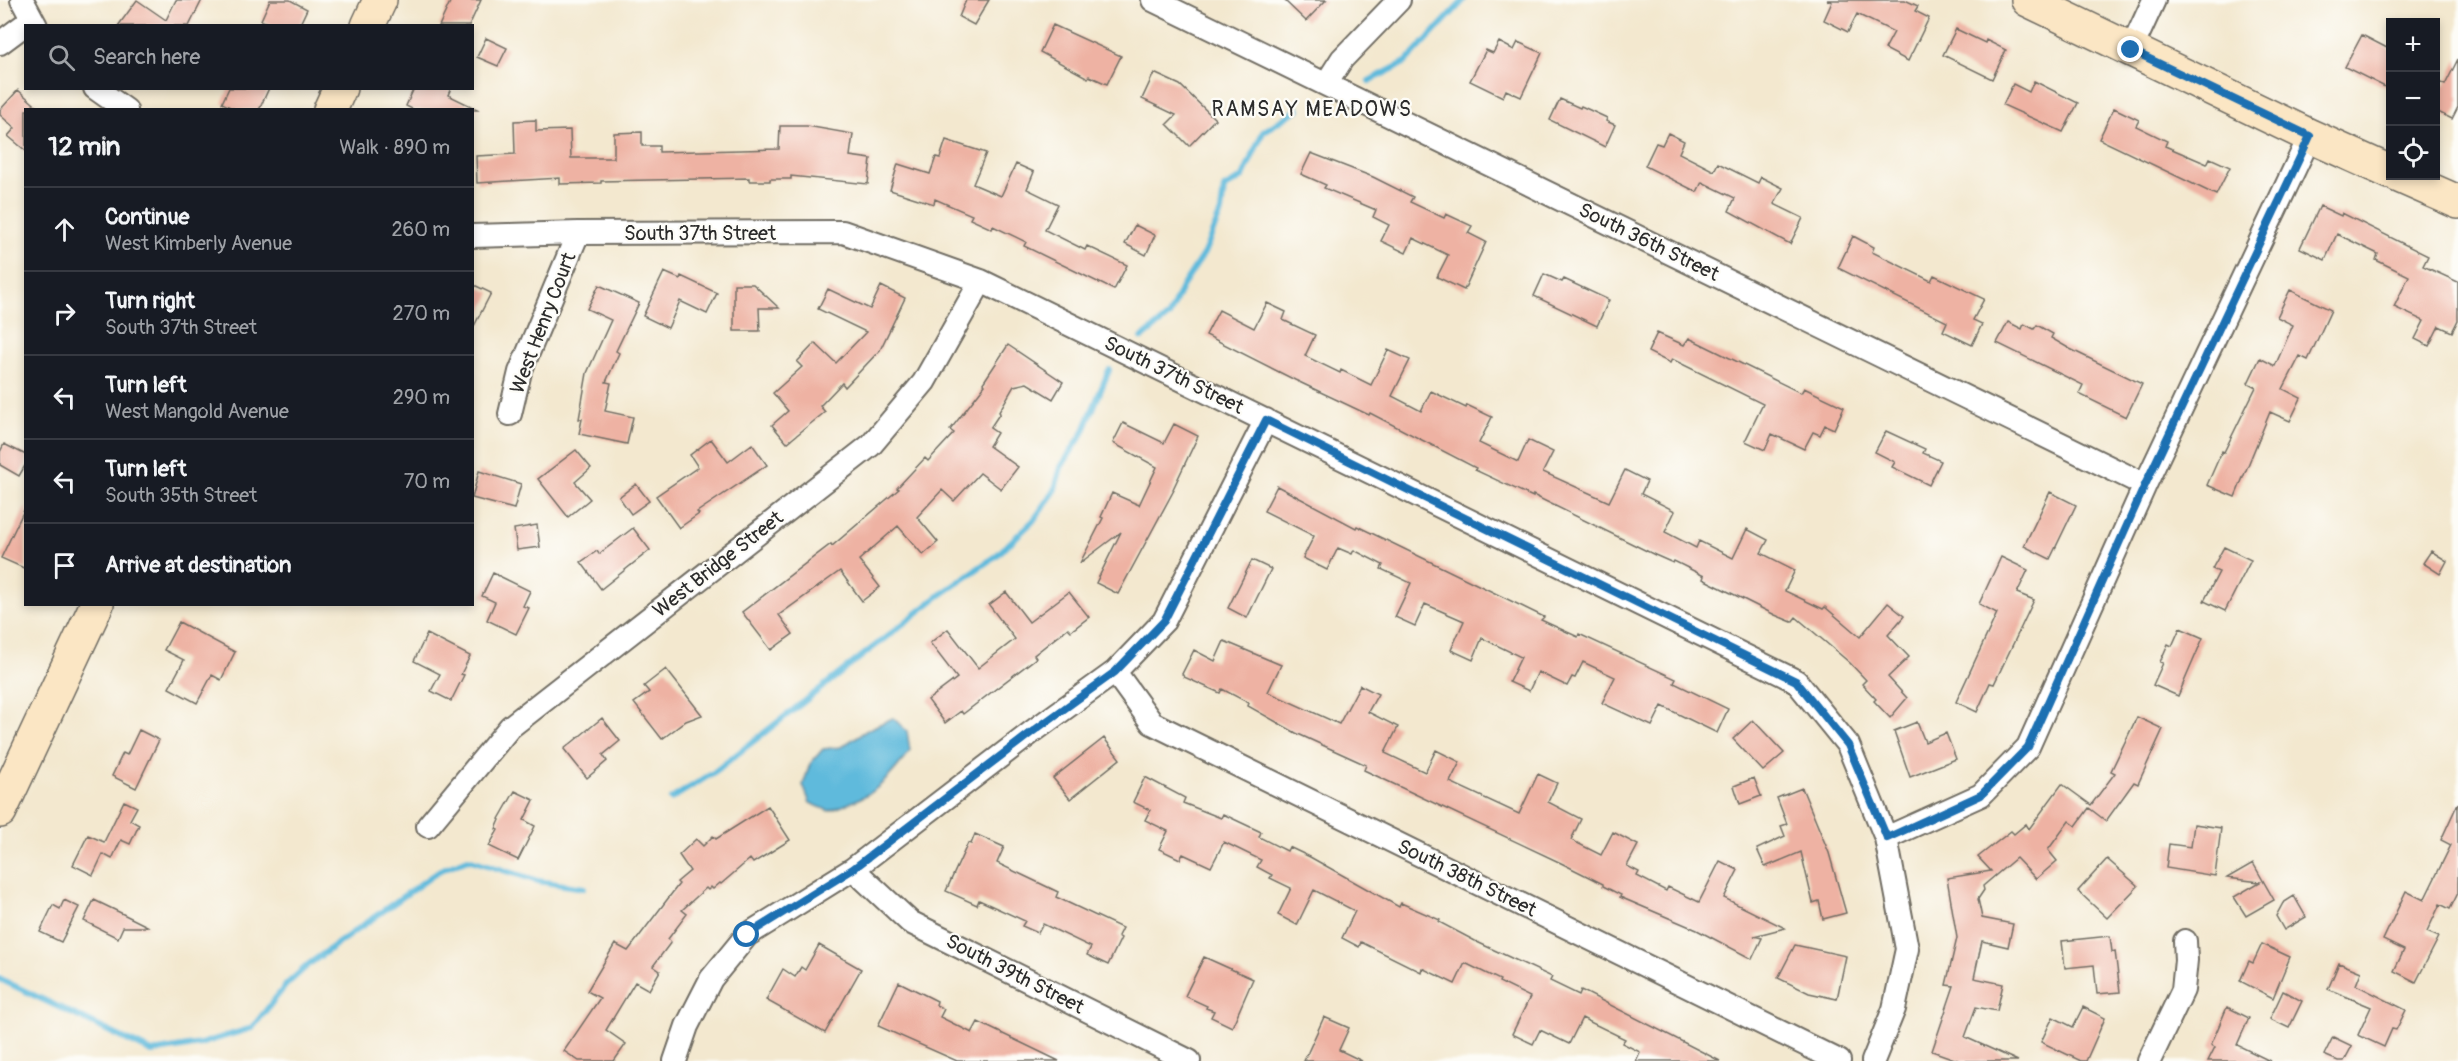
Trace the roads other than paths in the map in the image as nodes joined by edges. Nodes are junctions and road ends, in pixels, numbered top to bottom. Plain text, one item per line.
1 (380, 0) edge
2 (1153, 0) edge
3 (1399, 0) edge
4 (2028, 0) edge
5 (2154, 0) edge
6 (30, 15) edge
7 (369, 24) edge
8 (0, 43) edge
9 (2131, 50) junction
10 (1326, 84) junction
11 (98, 90) edge
12 (339, 90) edge
13 (123, 108) edge
14 (331, 108) edge
15 (2310, 136) junction
16 (2386, 170) edge
17 (2407, 180) edge
18 (2458, 202) edge
19 (578, 233) junction
20 (474, 236) edge
21 (981, 281) junction
22 (510, 414) dead end
23 (1266, 420) junction
24 (2145, 485) junction
25 (97, 606) edge
26 (1115, 672) junction
27 (0, 811) edge
28 (428, 826) dead end
29 (1887, 838) junction
30 (853, 869) junction
31 (2185, 941) dead end
32 (675, 1061) edge
33 (1189, 1061) edge
34 (1839, 1061) edge
35 (1874, 1061) edge
36 (2149, 1061) edge

1 - 7 street
2 - 10 street, South 36th Street
3 - 10 street
4 - 9 street
5 - 9 street
6 - 8 street
9 - 15 street
10 - 24 street, South 36th Street
11 - 13 street
12 - 14 street
15 - 16 street
15 - 24 street
17 - 18 street
19 - 20 street, South 37th Street
19 - 21 street, South 37th Street
19 - 22 street, West Henry Court
21 - 23 street, South 37th Street
21 - 28 street, West Bridge Street
23 - 26 street
23 - 29 street, South 37th Street
24 - 29 street
25 - 27 street
26 - 30 street
26 - 34 street, South 38th Street
29 - 35 street, South 37th Street
30 - 32 street
30 - 33 street, South 39th Street
31 - 36 street

